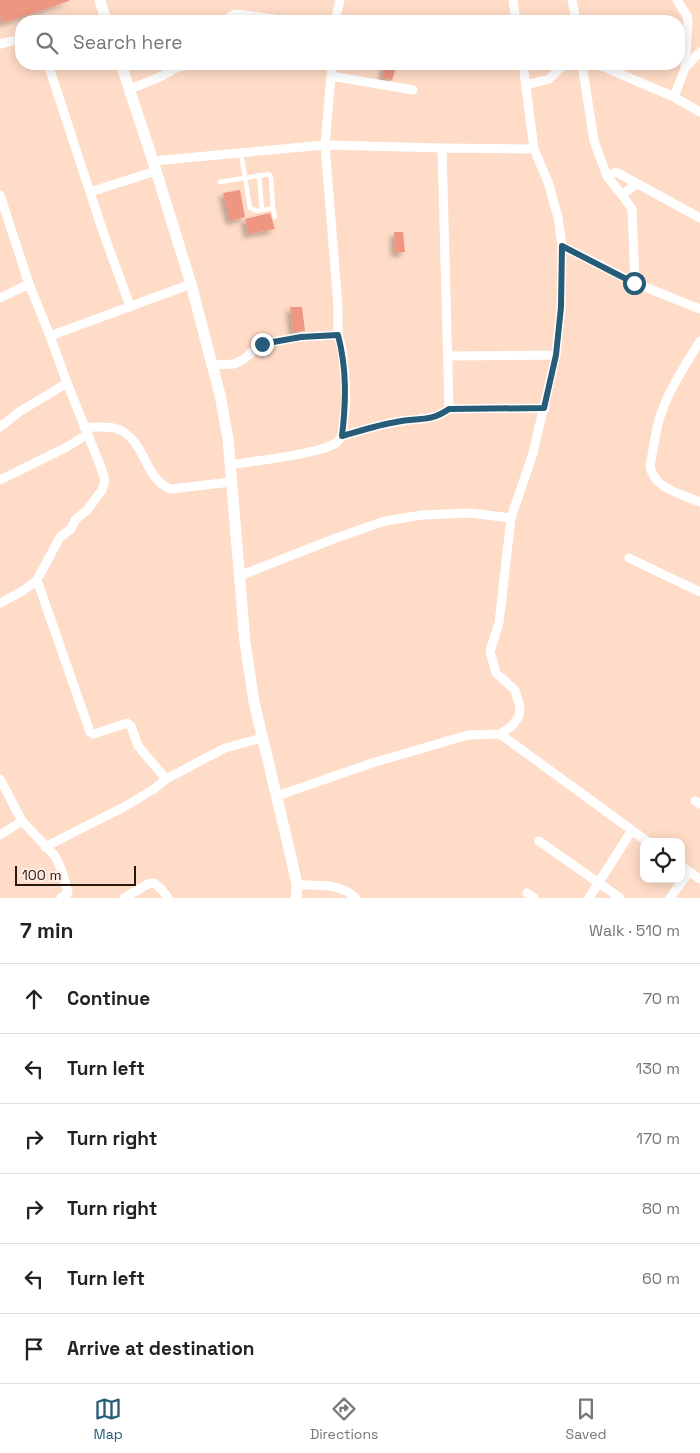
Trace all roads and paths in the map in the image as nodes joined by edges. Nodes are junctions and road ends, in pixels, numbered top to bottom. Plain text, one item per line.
1 (100, 0) edge
2 (340, 0) edge
3 (513, 0) edge
4 (572, 0) edge
5 (677, 0) edge
6 (102, 15) edge
7 (336, 15) edge
8 (515, 15) edge
9 (575, 15) edge
10 (15, 40) edge
11 (0, 44) edge
12 (700, 52) edge
13 (685, 68) joint
14 (50, 70) edge
15 (123, 70) edge
16 (173, 70) edge
17 (332, 70) edge
18 (524, 70) edge
19 (559, 70) edge
20 (583, 70) edge
21 (611, 70) edge
22 (684, 70) edge
23 (331, 76) junction
24 (526, 86) junction
25 (130, 89) junction
26 (413, 90) dead end
27 (674, 96) junction
28 (700, 112) edge
29 (325, 145) junction
30 (442, 148) junction
31 (534, 149) junction
32 (241, 153) junction
33 (155, 166) junction
34 (258, 175) junction
35 (607, 176) junction
36 (245, 177) junction
37 (220, 182) dead end
38 (636, 184) junction
39 (90, 192) junction
40 (622, 195) junction
41 (1, 202) edge
42 (273, 208) junction
43 (262, 210) junction
44 (275, 217) dead end
45 (700, 218) edge
46 (562, 246) junction
47 (634, 283) junction
48 (29, 284) junction
49 (191, 284) junction
50 (0, 298) edge
51 (130, 306) junction
52 (700, 309) edge
53 (338, 335) junction
54 (50, 336) junction
55 (700, 341) edge
56 (556, 355) junction
57 (448, 356) junction
58 (212, 365) junction
59 (67, 383) junction
60 (544, 408) junction
61 (449, 409) junction
62 (0, 427) edge
63 (86, 431) junction
64 (342, 436) junction
65 (230, 465) junction
66 (0, 480) edge
67 (230, 482) junction
68 (700, 502) edge
69 (511, 518) junction
70 (629, 558) dead end
71 (239, 576) junction
72 (37, 580) junction
73 (700, 592) edge
74 (0, 603) edge
75 (500, 734) junction
76 (262, 738) junction
77 (0, 779) edge
78 (166, 779) junction
79 (277, 796) junction
80 (22, 821) junction
81 (632, 830) junction
82 (3, 831) edge
83 (643, 838) edge
84 (539, 841) dead end
85 (45, 847) junction
86 (685, 869) edge
87 (689, 872) junction
88 (700, 879) edge
89 (599, 883) junction
90 (296, 885) junction
91 (67, 896) edge
92 (124, 898) edge
93 (168, 898) edge
94 (296, 898) edge
95 (356, 898) edge
96 (589, 898) edge
97 (620, 898) edge
98 (670, 898) edge

1 - 6 street
2 - 7 street
3 - 8 street
4 - 9 street
5 - 13 street
10 - 11 street
12 - 13 street
14 - 39 street
15 - 25 street
16 - 25 street
17 - 23 street
18 - 24 street
19 - 24 street
20 - 35 street
21 - 27 street
22 - 27 street
23 - 26 street
23 - 29 street
24 - 31 street
25 - 33 street
27 - 28 street
29 - 30 street
29 - 32 street
29 - 53 street
30 - 31 street
30 - 57 street
31 - 46 street
32 - 33 street
32 - 36 lane
33 - 39 street
33 - 49 street
34 - 36 lane
34 - 42 lane
34 - 43 lane
35 - 38 street
35 - 40 street
36 - 37 lane
36 - 43 lane
38 - 40 street
38 - 45 street
39 - 51 street
40 - 47 street
41 - 48 street
42 - 43 lane
42 - 44 lane
46 - 47 street
46 - 56 street
47 - 52 street
48 - 50 street
48 - 54 street
49 - 51 street
49 - 58 street
51 - 54 street
53 - 58 street
53 - 64 street
54 - 59 street
55 - 68 street
56 - 57 street
56 - 60 street
57 - 61 street
58 - 65 street
59 - 62 street
59 - 63 street
60 - 61 street
60 - 69 street
61 - 64 street
63 - 66 street
63 - 67 street
63 - 72 street
64 - 65 street
65 - 67 street
67 - 71 street
69 - 71 street
69 - 75 street
70 - 73 street
71 - 76 street
72 - 74 street
72 - 78 street
75 - 79 street
75 - 81 street
76 - 78 street
76 - 79 street
77 - 80 street
78 - 85 street
79 - 90 street
80 - 82 street
80 - 85 street
81 - 83 street
81 - 89 street
84 - 89 street
85 - 91 street
86 - 87 street
87 - 88 street
87 - 98 street
89 - 96 street
89 - 97 street
90 - 94 street
90 - 95 street
92 - 93 street

